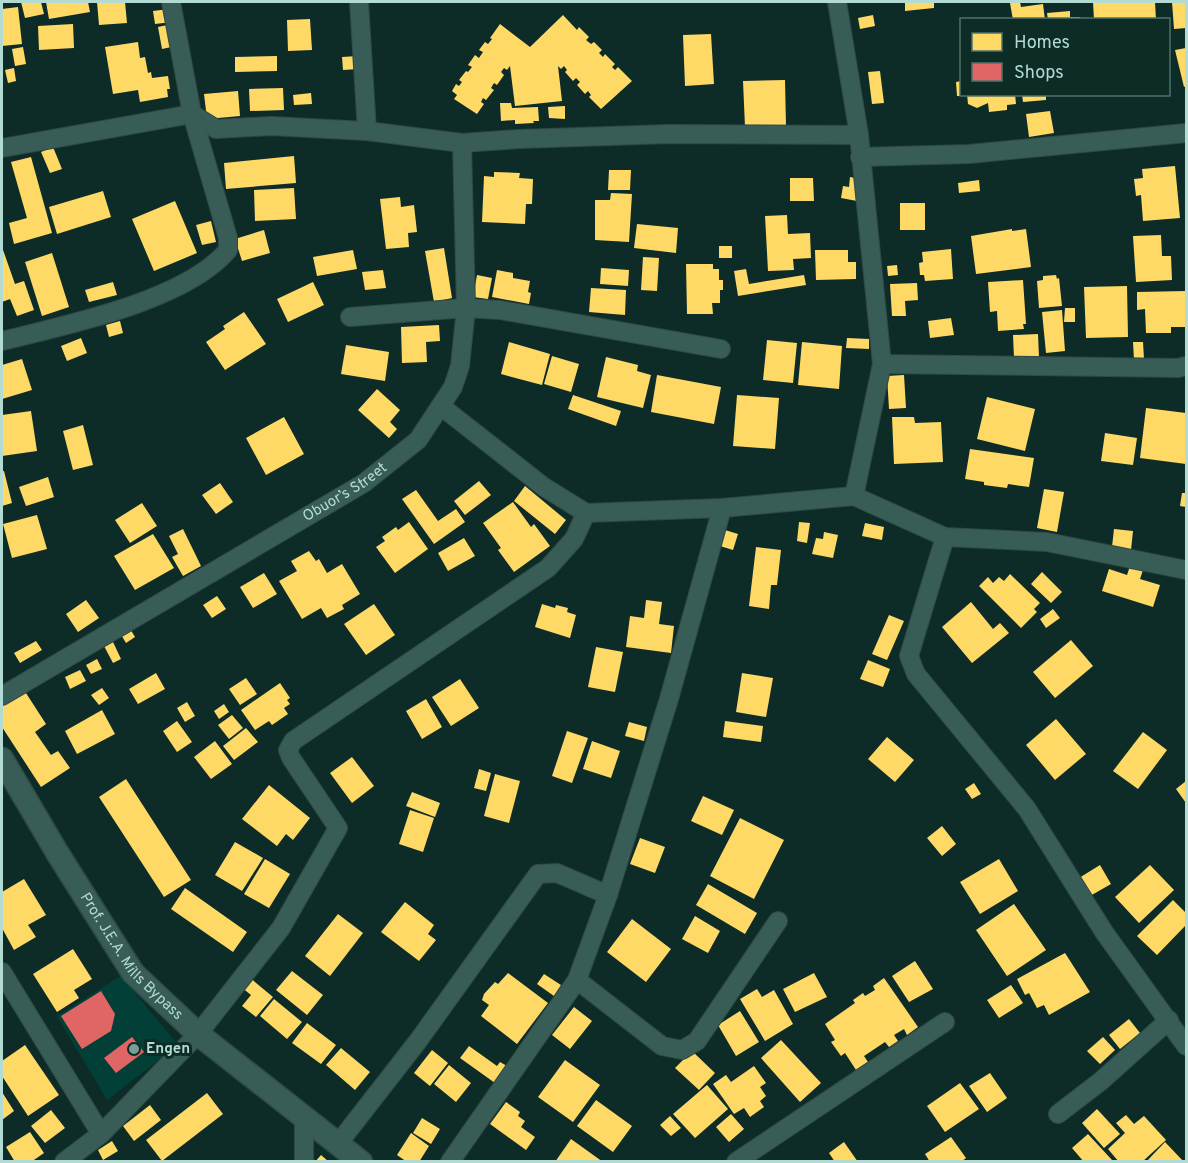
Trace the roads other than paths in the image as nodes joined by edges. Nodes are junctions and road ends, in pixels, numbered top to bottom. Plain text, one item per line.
1 (171, 2) edge
2 (359, 2) edge
3 (837, 2) edge
4 (192, 114) junction
5 (367, 130) junction
6 (1186, 133) edge
7 (858, 135) junction
8 (462, 143) junction
9 (2, 148) edge
10 (861, 157) junction
11 (466, 308) junction
12 (350, 317) dead end
13 (2, 341) edge
14 (721, 349) dead end
15 (882, 364) junction
16 (1186, 366) edge
17 (442, 407) junction
18 (854, 496) junction
19 (722, 508) junction
20 (586, 513) junction
21 (945, 537) junction
22 (1186, 570) edge
23 (2, 696) edge
24 (2, 759) edge
25 (608, 895) junction
26 (778, 921) dead end
27 (2, 972) edge
28 (577, 980) junction
29 (1169, 1020) junction
30 (945, 1022) dead end
31 (198, 1034) junction
32 (1186, 1046) edge
33 (1058, 1114) dead end
34 (304, 1116) junction
35 (101, 1134) junction
36 (338, 1145) junction
37 (64, 1161) edge
38 (304, 1161) edge
39 (361, 1161) edge
40 (450, 1161) edge
41 (736, 1161) edge

1 - 4 street
2 - 5 street
3 - 7 street
4 - 5 street
4 - 9 street
4 - 13 street
5 - 8 street
6 - 10 street
7 - 8 street
7 - 10 street
8 - 11 street, Obuor’s Street
10 - 15 street
11 - 12 street
11 - 14 street
11 - 17 street, Obuor’s Street
15 - 16 street
15 - 18 street
17 - 20 street
17 - 23 street, Obuor’s Street
18 - 19 street
18 - 21 street
19 - 20 street
19 - 25 street
20 - 31 street
21 - 22 street
21 - 29 street
24 - 31 street, Prof. J.E.A. Mills Bypass
25 - 28 street
25 - 36 street
26 - 28 street
27 - 35 street
28 - 40 street
29 - 32 street
29 - 33 street
30 - 41 street
31 - 34 street, Prof. J.E.A. Mills Bypass
31 - 35 street
34 - 36 street, Prof. J.E.A. Mills Bypass
34 - 38 street
35 - 37 street
36 - 39 street, Prof. J.E.A. Mills Bypass

